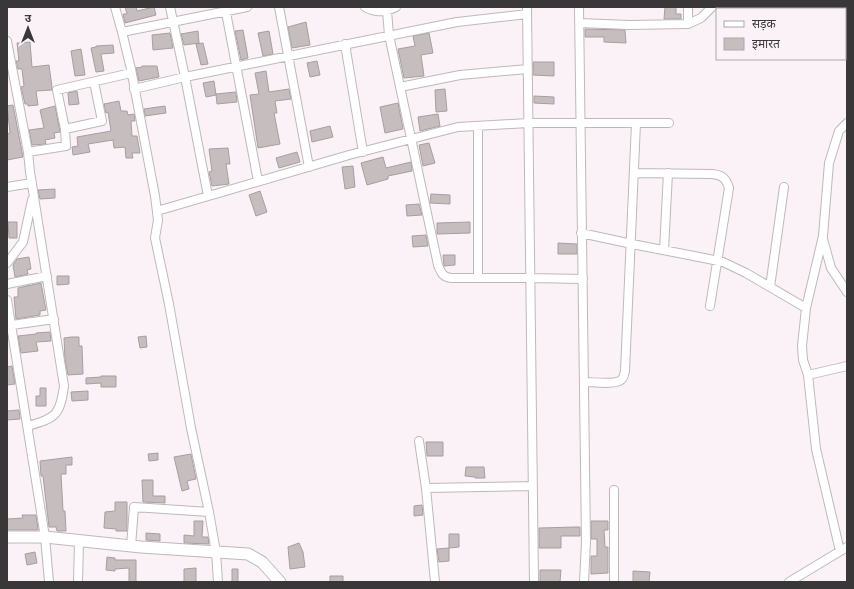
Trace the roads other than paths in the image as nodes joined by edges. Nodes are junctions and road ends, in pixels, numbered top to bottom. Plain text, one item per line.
1 (114, 7) edge
2 (170, 7) edge
3 (247, 7) edge
4 (279, 7) edge
5 (366, 7) edge
6 (396, 7) edge
7 (579, 7) edge
8 (688, 7) edge
9 (712, 7) edge
10 (226, 9) edge
11 (527, 10) edge
12 (387, 11) junction
13 (173, 22) junction
14 (579, 23) junction
15 (688, 24) junction
16 (122, 32) junction
17 (389, 35) junction
18 (7, 41) edge
19 (345, 44) junction
20 (288, 56) junction
21 (8, 60) edge
22 (237, 66) junction
23 (528, 69) junction
24 (131, 73) junction
25 (185, 77) junction
26 (94, 82) junction
27 (400, 87) junction
28 (134, 89) junction
29 (669, 122) dead end
30 (528, 123) junction
31 (581, 123) junction
32 (636, 123) junction
33 (847, 123) edge
34 (478, 126) junction
35 (65, 129) junction
36 (412, 139) junction
37 (28, 152) junction
38 (363, 152) junction
39 (309, 167) junction
40 (634, 173) junction
41 (668, 173) junction
42 (258, 181) junction
43 (32, 183) junction
44 (7, 187) edge
45 (784, 187) dead end
46 (34, 194) junction
47 (208, 196) junction
48 (157, 211) junction
49 (581, 233) junction
50 (823, 236) junction
51 (632, 244) junction
52 (664, 250) junction
53 (718, 261) junction
54 (7, 263) edge
55 (831, 268) junction
56 (815, 269) junction
57 (47, 276) junction
58 (478, 278) junction
59 (530, 278) junction
60 (583, 280) junction
61 (7, 284) edge
62 (770, 287) junction
63 (847, 292) edge
64 (7, 300) edge
65 (710, 306) dead end
66 (806, 308) junction
67 (54, 319) junction
68 (10, 329) edge
69 (847, 366) edge
70 (808, 375) junction
71 (584, 382) junction
72 (28, 426) junction
73 (419, 441) dead end
74 (533, 486) junction
75 (426, 488) junction
76 (614, 490) dead end
77 (209, 512) junction
78 (7, 537) edge
79 (45, 537) junction
80 (79, 541) junction
81 (131, 546) junction
82 (844, 549) edge
83 (216, 552) junction
84 (49, 582) edge
85 (78, 582) edge
86 (218, 582) edge
87 (280, 582) edge
88 (435, 582) edge
89 (534, 582) edge
90 (584, 582) edge
91 (614, 582) edge
92 (789, 582) edge

1 - 16 street
2 - 13 street
3 - 10 street
4 - 20 street
5 - 12 street
6 - 12 street
7 - 14 street
8 - 15 street
9 - 15 street
10 - 13 street
10 - 22 street
11 - 17 street
11 - 23 street
12 - 17 street
13 - 16 street
13 - 25 street
14 - 15 street
14 - 31 street
16 - 24 street
17 - 19 street
17 - 27 street
18 - 21 street
19 - 20 street
19 - 38 street
20 - 22 street
20 - 39 street
21 - 37 street
22 - 25 street
22 - 42 street
23 - 27 street
23 - 30 street
24 - 26 street
24 - 28 street
25 - 28 street
25 - 47 street
26 - 35 street
26 - 35 street
27 - 36 street
28 - 48 street
29 - 32 street
30 - 31 street
30 - 34 street
30 - 59 street
31 - 32 street
31 - 49 street
32 - 40 street
33 - 50 street
34 - 36 street
34 - 58 street
35 - 37 street
36 - 38 street
36 - 58 street
37 - 43 street
38 - 39 street
39 - 42 street
40 - 41 street
40 - 51 street
41 - 52 street
41 - 53 street
42 - 47 street
43 - 44 street
43 - 46 street
45 - 62 street
46 - 54 street
46 - 57 street
47 - 48 street
48 - 77 street
49 - 51 street
49 - 60 street
50 - 55 street
50 - 56 street
51 - 52 street
51 - 71 street
52 - 53 street
53 - 62 street
53 - 65 street
55 - 56 street
55 - 63 street
56 - 66 street
57 - 61 street
57 - 67 street
58 - 59 street
59 - 60 street
59 - 74 street
60 - 71 street
62 - 66 street
64 - 68 street
66 - 70 street
67 - 68 street
67 - 72 street
68 - 72 street
69 - 70 street
70 - 82 street
71 - 90 street
72 - 79 street
73 - 75 street
74 - 75 street
74 - 89 street
75 - 88 street
76 - 91 street
77 - 81 street
77 - 83 street
78 - 79 street
79 - 80 street
79 - 84 street
80 - 81 street
80 - 85 street
81 - 83 street
82 - 92 street
83 - 86 street
83 - 87 street

